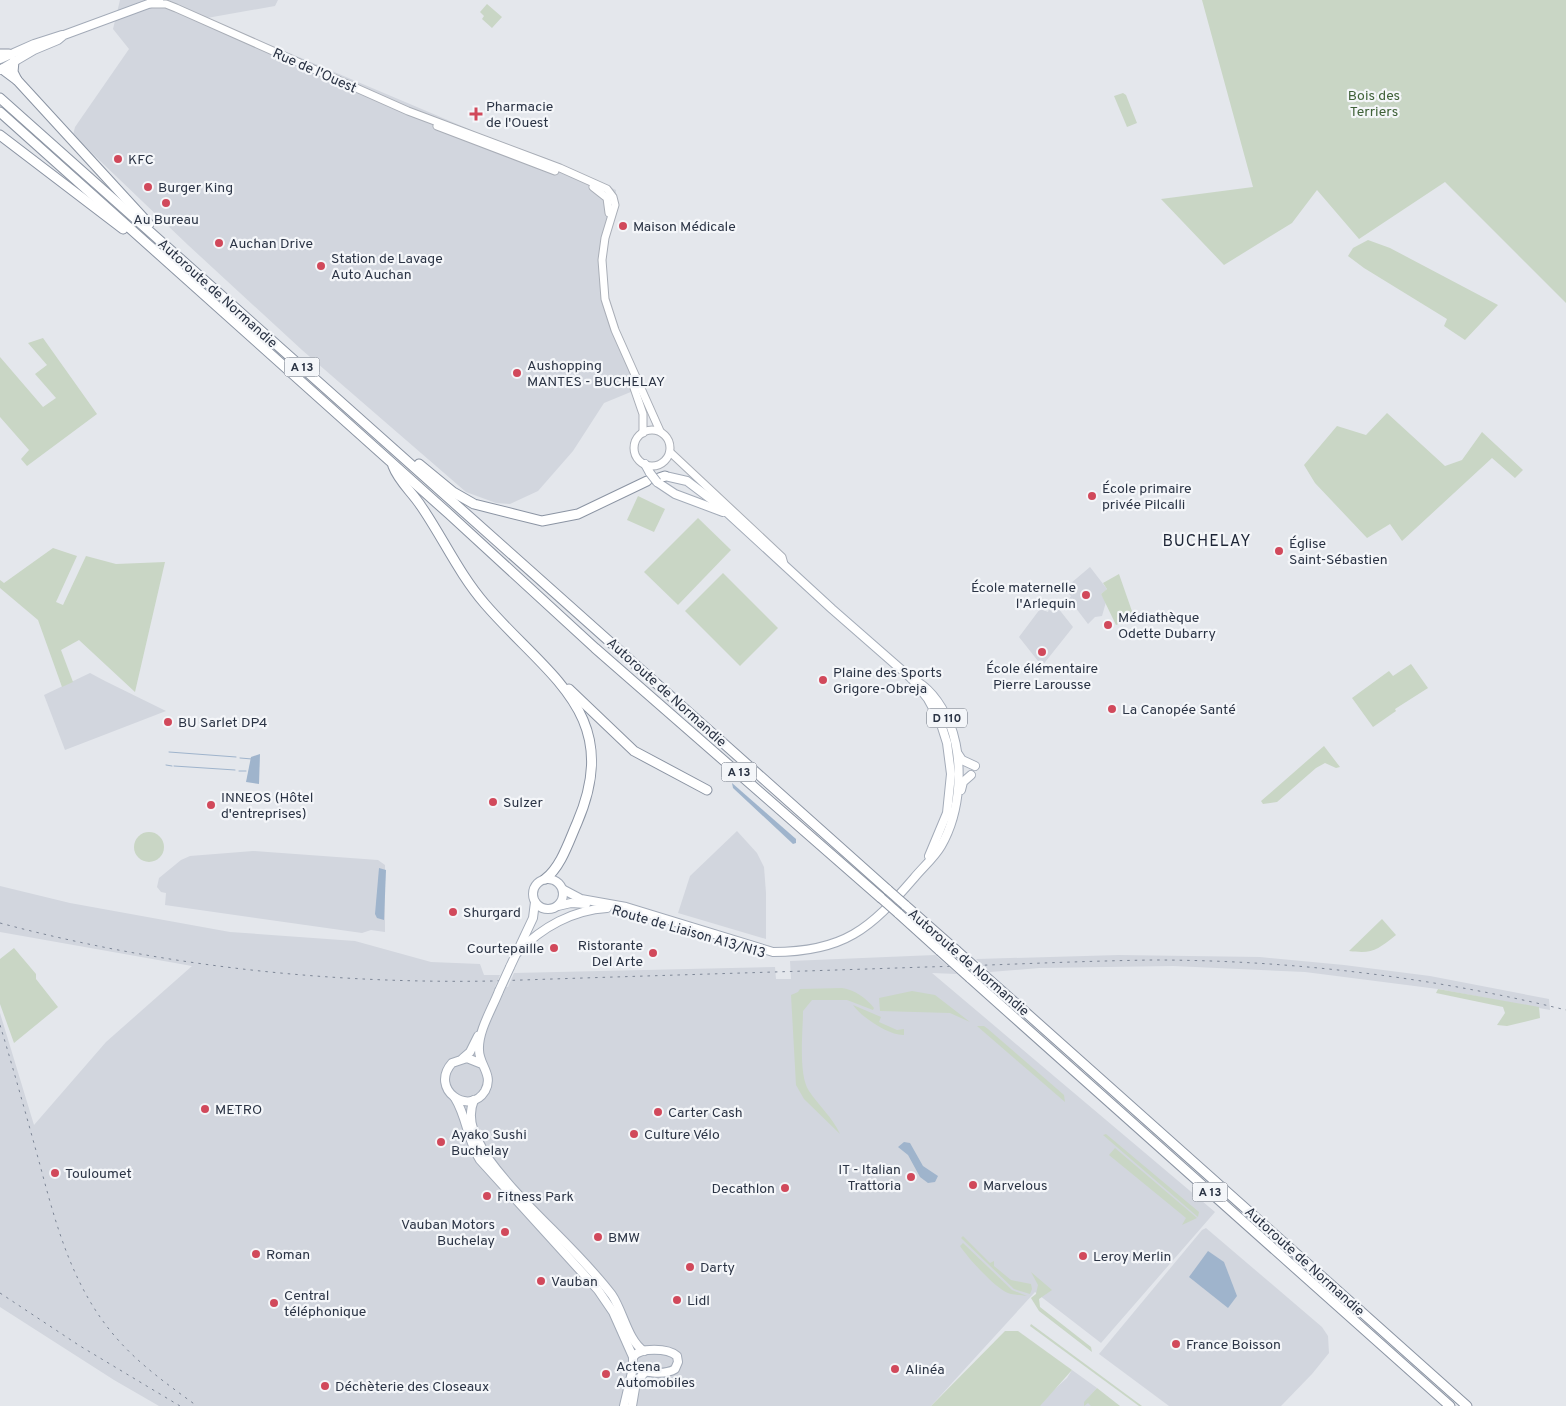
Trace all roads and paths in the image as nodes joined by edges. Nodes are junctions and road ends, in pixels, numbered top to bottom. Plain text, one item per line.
1 (163, 1) edge
2 (149, 2) edge
3 (175, 2) edge
4 (187, 12) junction
5 (8, 56) edge
6 (0, 59) edge
7 (1, 69) edge
8 (17, 80) junction
9 (0, 98) edge
10 (408, 111) junction
11 (0, 112) edge
12 (0, 135) edge
13 (158, 239) junction
14 (159, 255) junction
15 (660, 432) junction
16 (642, 433) junction
17 (670, 452) junction
18 (404, 458) junction
19 (392, 464) junction
20 (645, 464) junction
21 (649, 477) junction
22 (660, 479) junction
23 (586, 504) dead end
24 (525, 517) junction
25 (733, 519) junction
26 (784, 564) junction
27 (546, 666) junction
28 (912, 679) junction
29 (958, 754) junction
30 (975, 766) dead end
31 (971, 775) dead end
32 (707, 790) dead end
33 (958, 794) junction
34 (923, 867) junction
35 (545, 879) junction
36 (564, 890) junction
37 (535, 902) junction
38 (558, 906) junction
39 (607, 908) junction
40 (550, 909) junction
41 (526, 934) junction
42 (819, 948) junction
43 (518, 952) junction
44 (491, 1010) junction
45 (463, 1058) junction
46 (482, 1064) junction
47 (455, 1098) junction
48 (474, 1100) junction
49 (644, 1350) junction
50 (633, 1361) junction
51 (646, 1371) junction
52 (624, 1406) edge
53 (632, 1406) edge
54 (1450, 1406) edge
55 (1467, 1406) edge

1 - 2 main road
1 - 4 main road
2 - 5 main road
3 - 4 main road
4 - 10 main road, Rue de l'Ouest
5 - 6 main road
5 - 7 main road
5 - 8 highway
7 - 8 highway
8 - 13 highway
9 - 13 highway, Autoroute de Normandie / A 13
10 - 15 main road
10 - 16 main road
11 - 14 highway, Autoroute de Normandie / A 13
12 - 14 highway
13 - 18 highway, Autoroute de Normandie / A 13
14 - 19 highway, Autoroute de Normandie / A 13
15 - 16 main road
15 - 17 main road
16 - 20 main road
17 - 20 main road
17 - 26 main road, D 110
18 - 24 highway
18 - 55 highway, Autoroute de Normandie / A 13, bridge
19 - 27 highway
19 - 54 highway, Autoroute de Normandie / A 13, bridge
20 - 21 main road, D 110
21 - 22 main road, D 110, bridge
21 - 24 highway
22 - 25 main road, D 110
22 - 25 main road
23 - 24 highway
25 - 26 main road, D 110
26 - 28 main road, D 110
27 - 32 highway
27 - 35 highway
28 - 29 main road, D 110
28 - 34 main road, D 110
29 - 30 main road
29 - 33 main road, D 110
31 - 33 main road, D 110
33 - 34 main road, D 110
34 - 42 main road, Route de Liaison A13/N13
35 - 36 main road
35 - 37 main road
36 - 38 main road
36 - 42 main road, Route de Liaison A13/N13
37 - 40 main road
37 - 41 main road
38 - 39 main road, Route de Liaison A13/N13
38 - 40 main road
39 - 42 main road, Route de Liaison A13/N13
39 - 43 main road
40 - 41 main road
41 - 43 main road
43 - 44 main road, bridge
44 - 45 main road
44 - 46 main road
45 - 46 main road
45 - 47 main road
46 - 48 main road
47 - 48 main road
47 - 50 main road
48 - 49 main road
49 - 50 main road
49 - 51 main road
50 - 51 main road
50 - 52 main road
51 - 53 main road

